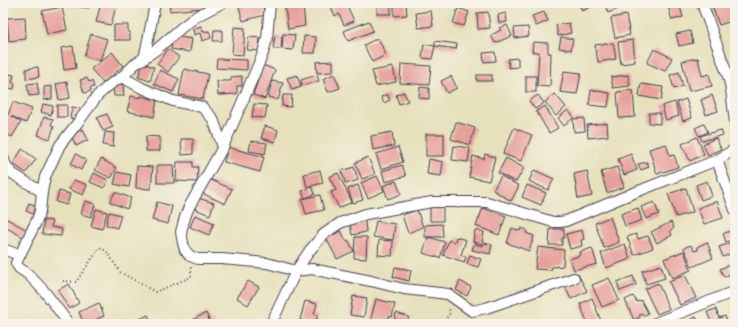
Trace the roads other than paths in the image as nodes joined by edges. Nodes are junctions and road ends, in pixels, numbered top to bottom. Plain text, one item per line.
1 (155, 3) edge
2 (222, 3) edge
3 (270, 3) edge
4 (702, 3) edge
5 (144, 59) junction
6 (122, 77) junction
7 (735, 123) edge
8 (223, 148) junction
9 (735, 149) edge
10 (3, 157) edge
11 (717, 160) junction
12 (42, 192) junction
13 (735, 210) edge
14 (3, 249) edge
15 (20, 255) junction
16 (296, 271) junction
17 (574, 278) dead end
18 (735, 291) edge
19 (69, 324) edge
20 (271, 324) edge
21 (653, 324) edge

1 - 5 street
2 - 5 street
3 - 8 street
4 - 7 street
5 - 6 street
6 - 8 street
6 - 12 street
8 - 16 street
9 - 11 street
10 - 12 street
11 - 13 street
11 - 16 street
12 - 15 street
14 - 15 street
15 - 19 street
16 - 17 street
16 - 20 street
18 - 21 street

